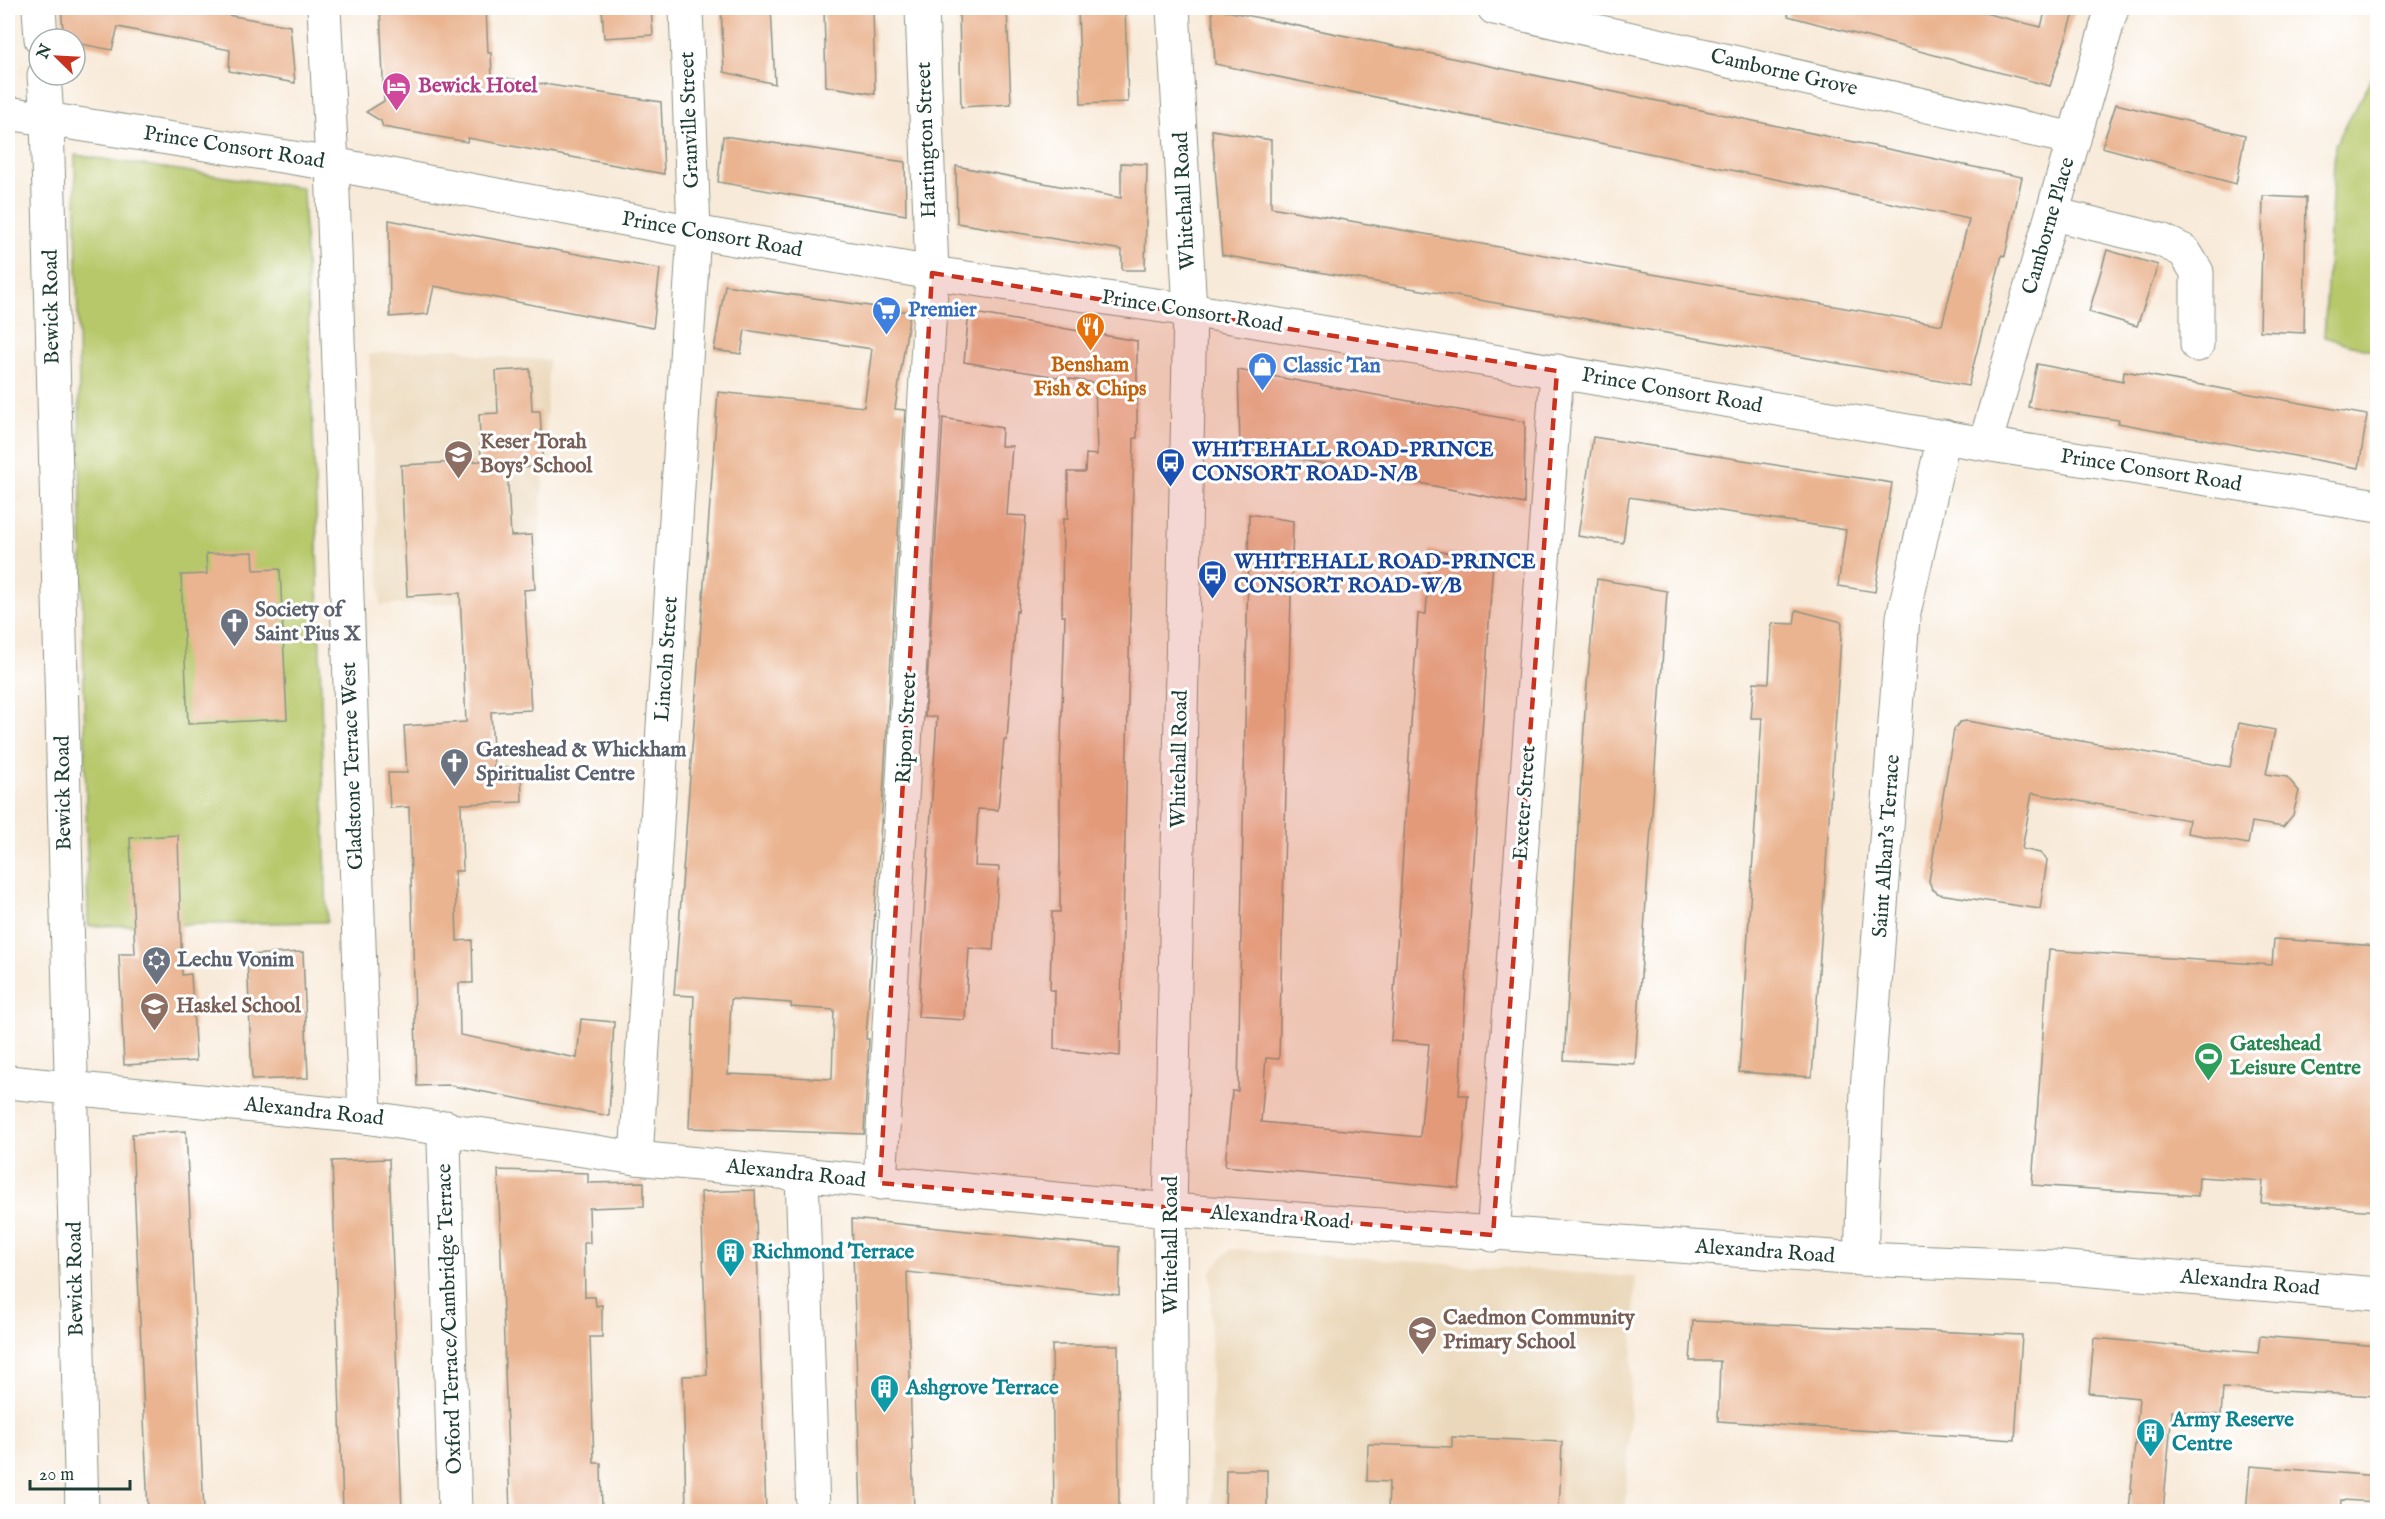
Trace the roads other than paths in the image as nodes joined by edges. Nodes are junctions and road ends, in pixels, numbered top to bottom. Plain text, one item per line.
1 (39, 8) edge
2 (324, 8) edge
3 (686, 8) edge
4 (921, 8) edge
5 (1173, 8) edge
6 (1494, 8) edge
7 (2112, 8) edge
8 (40, 27) edge
9 (45, 87) edge
10 (8, 113) edge
11 (47, 118) junction
12 (2074, 139) junction
13 (332, 164) junction
14 (2053, 214) junction
15 (694, 232) junction
16 (932, 273) junction
17 (1190, 310) junction
18 (2197, 345) dead end
19 (1557, 371) junction
20 (1944, 436) junction
21 (1985, 444) junction
22 (2378, 506) edge
23 (8, 1082) edge
24 (70, 1089) junction
25 (364, 1117) junction
26 (446, 1127) junction
27 (636, 1158) junction
28 (802, 1174) junction
29 (880, 1183) junction
30 (1170, 1210) junction
31 (1493, 1235) junction
32 (1861, 1259) junction
33 (2378, 1294) edge
34 (82, 1512) edge
35 (455, 1512) edge
36 (813, 1512) edge
37 (1172, 1512) edge

1 - 8 street
2 - 13 street, Gladstone Terrace West
3 - 15 street, Granville Street
4 - 16 street, Hartington Street
5 - 17 street, Whitehall Road
6 - 12 street, Camborne Grove
7 - 12 street, Camborne Place
9 - 11 street, Bewick Road
10 - 11 street, Prince Consort Road
11 - 13 street, Prince Consort Road
11 - 24 street, Bewick Road
12 - 14 street, Camborne Place
13 - 15 street, Prince Consort Road
13 - 25 street, Gladstone Terrace West
14 - 18 street
14 - 21 street, Camborne Place
15 - 16 street, Prince Consort Road
15 - 27 street, Lincoln Street
16 - 17 street, Prince Consort Road
16 - 29 street, Ripon Street
17 - 19 street, Prince Consort Road
17 - 30 street, Whitehall Road
19 - 20 street, Prince Consort Road
19 - 31 street, Exeter Street
20 - 21 street, Prince Consort Road
20 - 32 street, Saint Alban's Terrace
21 - 22 street, Prince Consort Road
23 - 24 street, Alexandra Road
24 - 25 street, Alexandra Road
24 - 34 street, Bewick Road
25 - 26 street, Alexandra Road
26 - 27 street, Alexandra Road
26 - 35 street, Oxford Terrace/Cambridge Terrace
27 - 28 street, Alexandra Road
28 - 29 street, Alexandra Road
28 - 36 street
29 - 30 street, Alexandra Road
30 - 31 street, Alexandra Road
30 - 37 street, Whitehall Road
31 - 32 street, Alexandra Road
32 - 33 street, Alexandra Road

